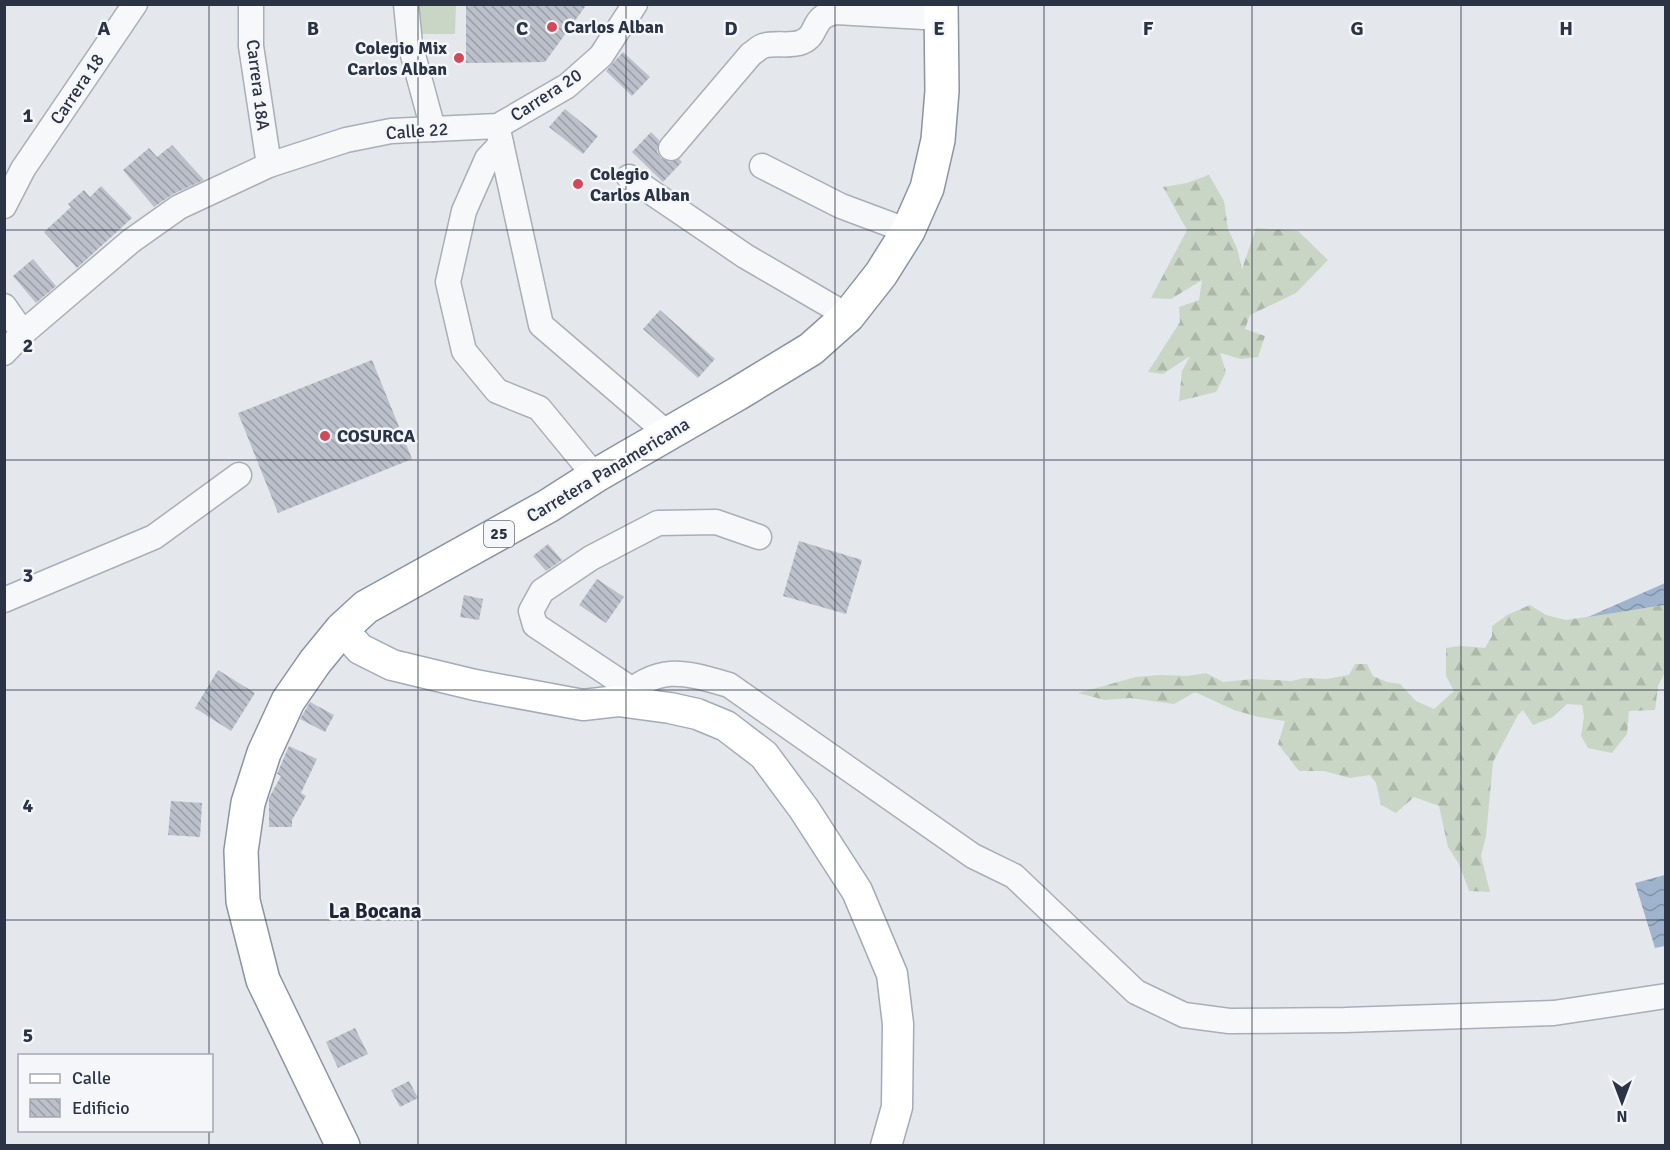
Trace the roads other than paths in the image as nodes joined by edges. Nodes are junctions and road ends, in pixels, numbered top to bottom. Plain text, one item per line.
1 (135, 4) edge
2 (251, 4) edge
3 (406, 4) edge
4 (635, 4) edge
5 (941, 11) edge
6 (433, 129) junction
7 (500, 135) junction
8 (671, 148) dead end
9 (269, 165) junction
10 (762, 166) dead end
11 (629, 177) dead end
12 (4, 206) edge
13 (908, 231) junction
14 (4, 306) edge
15 (848, 316) junction
16 (23, 333) junction
17 (4, 353) edge
18 (668, 434) junction
19 (239, 475) dead end
20 (595, 476) junction
21 (759, 537) dead end
22 (4, 600) edge
23 (342, 629) junction
24 (624, 695) junction
25 (1665, 996) edge
26 (343, 1146) edge
27 (886, 1146) edge

1 - 12 street, Carrera 18
2 - 9 street, Carrera 18A
3 - 6 street
4 - 7 street, Carrera 20
5 - 8 street
5 - 13 highway, Carretera Panamericana / 25
6 - 7 street, Calle 22
6 - 9 street, Calle 22
7 - 18 street
7 - 20 street
9 - 16 street, Calle 22
10 - 13 street
11 - 15 street
13 - 15 highway, Carretera Panamericana / 25
14 - 16 street
15 - 18 highway, Carretera Panamericana / 25
16 - 17 street, Calle 22
18 - 20 highway, Carretera Panamericana / 25
19 - 22 street
20 - 23 highway, Carretera Panamericana / 25
21 - 24 street
23 - 24 main road
23 - 26 highway, Carretera Panamericana / 25
24 - 25 street
24 - 27 main road

